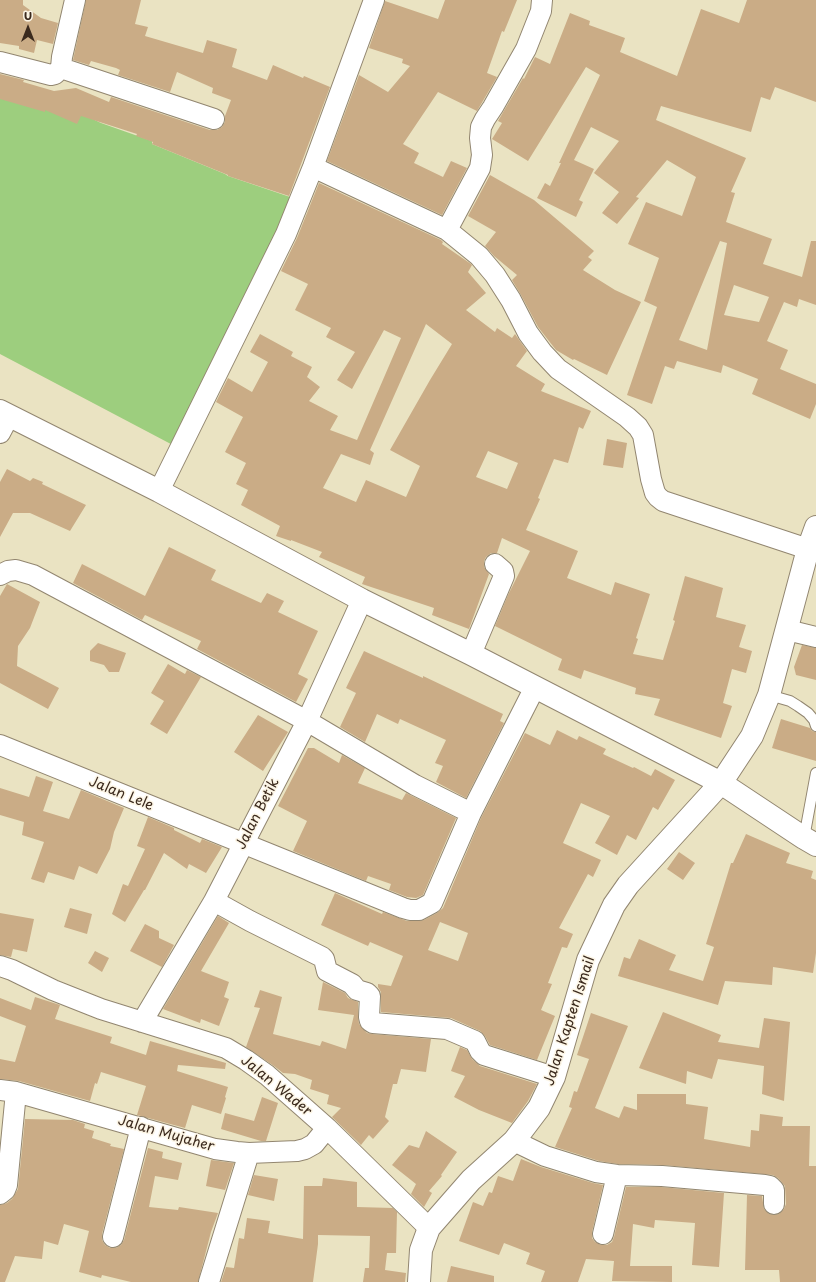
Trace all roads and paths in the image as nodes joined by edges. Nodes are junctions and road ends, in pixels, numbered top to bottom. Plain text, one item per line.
1 (75, 0) edge
2 (374, 0) edge
3 (542, 0) edge
4 (0, 62) edge
5 (61, 68) junction
6 (214, 119) dead end
7 (313, 167) junction
8 (447, 230) junction
9 (3, 420) edge
10 (159, 491) junction
11 (816, 527) edge
12 (808, 549) junction
13 (495, 564) dead end
14 (0, 574) edge
15 (362, 600) junction
16 (787, 630) junction
17 (816, 636) edge
18 (471, 654) junction
19 (535, 687) junction
20 (769, 695) junction
21 (307, 721) junction
22 (816, 726) edge
23 (0, 745) edge
24 (816, 773) edge
25 (721, 783) junction
26 (471, 813) junction
27 (810, 842) edge
28 (243, 844) junction
29 (214, 901) junction
30 (0, 966) edge
31 (142, 1022) junction
32 (554, 1077) junction
33 (8, 1091) edge
34 (141, 1127) junction
35 (326, 1128) junction
36 (514, 1141) junction
37 (249, 1153) junction
38 (617, 1175) junction
39 (0, 1194) edge
40 (774, 1204) dead end
41 (429, 1228) junction
42 (603, 1234) dead end
43 (114, 1237) dead end
44 (209, 1282) edge
45 (419, 1282) edge

1 - 5 street
2 - 7 street
3 - 8 street
4 - 5 street
5 - 6 street
7 - 8 street
7 - 10 street
8 - 12 street
9 - 10 street
10 - 15 street
11 - 12 street, Jalan Kapten Ismail
12 - 16 street, Jalan Kapten Ismail
13 - 18 street
14 - 21 street
15 - 18 street
15 - 21 street, Jalan Betik
16 - 17 street
16 - 20 street, Jalan Kapten Ismail
18 - 19 street
19 - 25 street
19 - 26 street, Jalan Lele
20 - 22 lane
20 - 25 street, Jalan Kapten Ismail
21 - 26 street
21 - 28 street, Jalan Betik
23 - 28 street, Jalan Lele
24 - 27 lane
25 - 27 street
25 - 32 street, Jalan Kapten Ismail
26 - 28 street, Jalan Lele
28 - 29 street, Jalan Betik
29 - 31 street, Jalan Betik
29 - 32 street
30 - 31 street, Jalan Wader
31 - 35 street, Jalan Wader
32 - 36 street, Jalan Kapten Ismail
33 - 34 street, Jalan Mujaher
33 - 39 street
34 - 37 street, Jalan Mujaher
34 - 43 street
35 - 37 street, Jalan Mujaher
35 - 41 street, Jalan Wader
36 - 38 street
36 - 41 street, Jalan Kapten Ismail
37 - 44 street
38 - 40 street
38 - 42 street
41 - 45 street, Jalan Kapten Ismail

